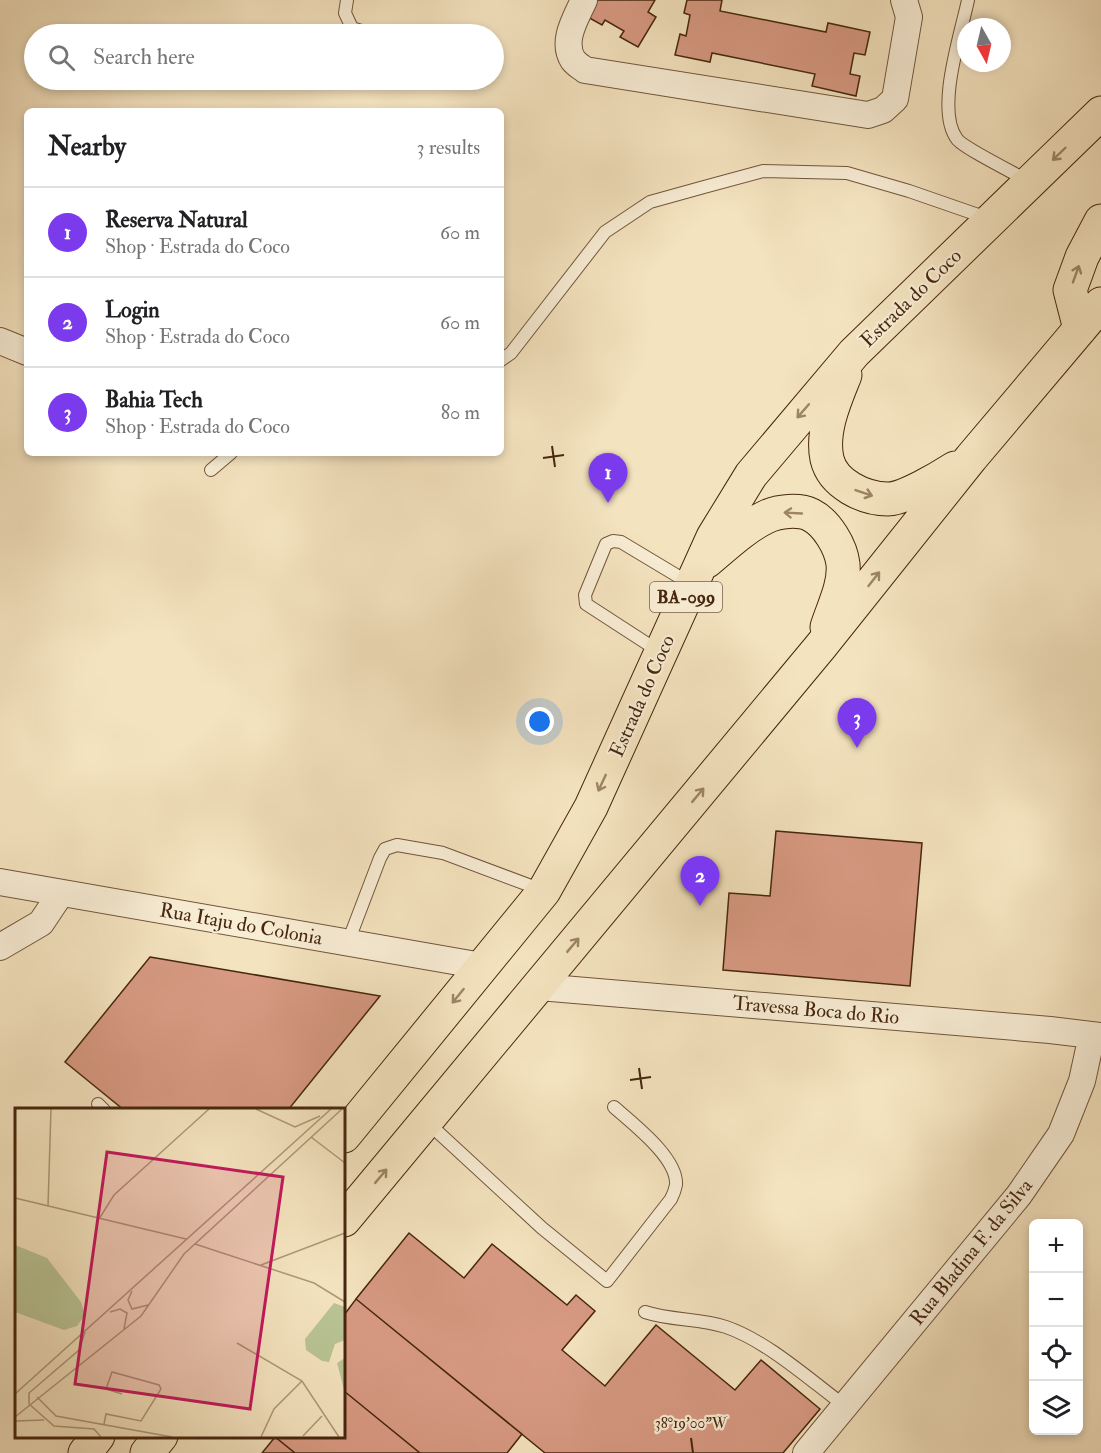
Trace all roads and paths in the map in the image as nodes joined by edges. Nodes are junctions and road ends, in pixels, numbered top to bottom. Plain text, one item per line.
1 (347, 0) edge
2 (584, 0) edge
3 (904, 0) edge
4 (968, 0) edge
5 (350, 24) edge
6 (1101, 113) edge
7 (1030, 182) junction
8 (991, 219) junction
9 (1101, 221) edge
10 (1101, 304) edge
11 (1080, 329) junction
12 (0, 341) edge
13 (24, 351) edge
14 (854, 353) junction
15 (504, 358) edge
16 (228, 456) edge
17 (970, 458) junction
18 (212, 470) dead end
19 (696, 575) junction
20 (821, 646) junction
21 (661, 653) junction
22 (0, 882) edge
23 (544, 891) junction
24 (61, 893) junction
25 (348, 942) junction
26 (0, 947) edge
27 (483, 966) junction
28 (539, 987) junction
29 (1097, 1036) edge
30 (614, 1107) dead end
31 (426, 1122) junction
32 (345, 1135) edge
33 (345, 1219) edge
34 (645, 1312) dead end
35 (845, 1406) junction
36 (97, 1438) edge
37 (160, 1438) edge
38 (85, 1453) edge
39 (147, 1453) edge
40 (806, 1453) edge

1 - 5 lane
2 - 3 street
4 - 7 lane
6 -> 7 highway, Estrada do Coco / BA-099
7 - 8 highway, Estrada do Coco / BA-099
8 - 14 highway, Estrada do Coco / BA-099
8 - 15 lane
11 -> 9 highway
10 - 11 highway
11 - 17 highway
12 - 13 street
14 -> 17 highway
14 -> 19 highway, Estrada do Coco / BA-099
16 - 18 lane
20 -> 17 highway
20 -> 19 highway
19 - 21 highway, Estrada do Coco / BA-099
19 - 21 lane
28 -> 20 highway
21 -> 23 highway, Estrada do Coco / BA-099
22 - 24 street, Rua Itaju do Colonia
23 - 25 lane
23 - 27 highway, Estrada do Coco / BA-099
24 - 25 street, Rua Itaju do Colonia
24 - 26 street
25 - 27 street, Rua Itaju do Colonia
27 -> 32 highway, Estrada do Coco / BA-099
28 - 29 street, Travessa Boca do Rio
28 - 31 highway
29 - 35 street, Rua Bladina F. da Silva
30 - 31 lane
33 -> 31 highway
34 - 35 lane
35 - 40 street, Rua Bladina F. da Silva
36 - 38 highway
37 - 39 highway

